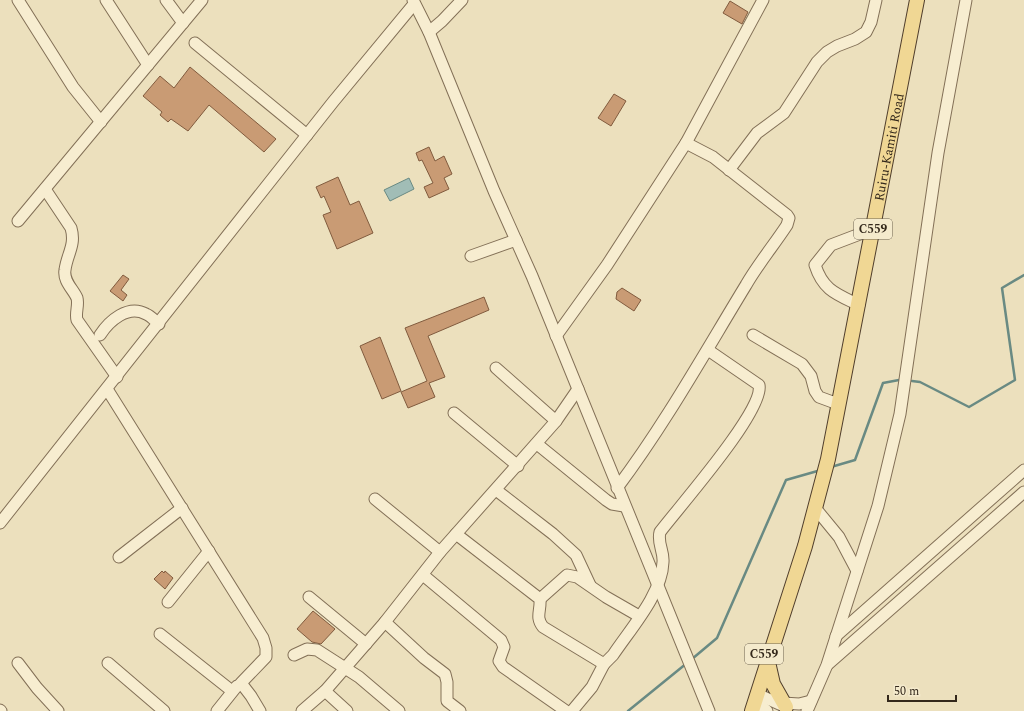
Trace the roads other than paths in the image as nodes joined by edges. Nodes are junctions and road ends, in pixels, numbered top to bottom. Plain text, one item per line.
1 (18, 0) edge
2 (106, 0) edge
3 (166, 0) edge
4 (202, 0) edge
5 (462, 0) edge
6 (763, 0) edge
7 (876, 0) edge
8 (917, 0) edge
9 (966, 0) edge
10 (413, 2) edge
11 (183, 23) junction
12 (429, 32) junction
13 (195, 43) dead end
14 (148, 65) junction
15 (101, 122) junction
16 (307, 135) junction
17 (686, 143) junction
18 (729, 170) junction
19 (45, 189) junction
20 (18, 221) dead end
21 (873, 229) junction
22 (516, 240) junction
23 (471, 256) dead end
24 (859, 305) junction
25 (159, 324) junction
26 (100, 335) dead end
27 (753, 335) dead end
28 (556, 336) junction
29 (708, 350) junction
30 (496, 368) dead end
31 (117, 377) junction
32 (108, 389) junction
33 (578, 389) junction
34 (838, 404) junction
35 (454, 413) dead end
36 (556, 421) junction
37 (536, 444) junction
38 (518, 466) junction
39 (1024, 470) edge
40 (617, 488) junction
41 (496, 490) junction
42 (1024, 492) edge
43 (375, 499) dead end
44 (624, 506) junction
45 (182, 508) junction
46 (816, 508) junction
47 (0, 523) edge
48 (456, 534) junction
49 (209, 551) junction
50 (440, 552) junction
51 (119, 557) dead end
52 (857, 571) junction
53 (423, 575) junction
54 (590, 585) junction
55 (657, 589) junction
56 (310, 597) dead end
57 (788, 598) junction
58 (540, 599) junction
59 (168, 602) dead end
60 (639, 616) junction
61 (385, 622) junction
62 (160, 634) dead end
63 (836, 636) junction
64 (366, 644) junction
65 (294, 655) dead end
66 (768, 662) junction
67 (18, 663) dead end
68 (108, 663) dead end
69 (604, 664) junction
70 (827, 665) junction
71 (344, 669) junction
72 (241, 682) junction
73 (232, 691) junction
74 (326, 692) junction
75 (755, 702) edge
76 (809, 706) edge
77 (786, 707) edge
78 (58, 711) edge
79 (164, 711) edge
80 (217, 711) edge
81 (260, 711) edge
82 (302, 711) edge
83 (347, 711) edge
84 (399, 711) edge
85 (460, 711) edge
86 (566, 711) edge
87 (572, 711) edge
88 (709, 711) edge
89 (743, 711) edge
90 (766, 711) edge

1 - 15 street
2 - 14 street
3 - 11 street
4 - 11 street
5 - 12 street
6 - 17 street
7 - 18 street
8 - 21 main road, Ruiru-Kamiti Road / C559
9 - 52 street
10 - 12 street
10 - 16 street
11 - 14 street
12 - 22 street
13 - 16 street
14 - 15 street
15 - 19 street
16 - 25 street
17 - 18 street
17 - 28 street
18 - 29 street
19 - 20 street
19 - 31 street
21 - 24 main road, Ruiru-Kamiti Road / C559
21 - 24 street
22 - 23 street
22 - 28 street
24 - 34 main road, Ruiru-Kamiti Road / C559
25 - 26 street
25 - 31 street
27 - 34 street
28 - 33 street
29 - 40 street
29 - 55 street
30 - 36 street
31 - 32 street
32 - 45 street
32 - 47 street
33 - 36 street
33 - 40 street
34 - 46 main road, Ruiru-Kamiti Road / C559
35 - 38 street
36 - 37 street
37 - 38 street
37 - 44 street
38 - 41 street
39 - 63 street
40 - 44 street
41 - 48 street
41 - 54 street
42 - 70 street
43 - 50 street
44 - 55 street
45 - 49 street
45 - 51 street
46 - 52 street
46 - 57 main road, C559
48 - 50 street
48 - 58 street
49 - 59 street
49 - 72 street
50 - 53 street
52 - 63 street
53 - 61 street
53 - 86 street
54 - 58 street
54 - 60 street
55 - 60 street
55 - 88 street
56 - 64 street
57 - 66 main road, C559
57 - 89 main road, C559
58 - 69 street
60 - 69 street
61 - 64 street
61 - 85 street
62 - 73 street
63 - 70 street
64 - 71 street
65 - 71 street
66 - 75 main road, C559
66 - 77 main road
67 - 78 street
68 - 79 street
69 - 87 street
70 - 76 street
71 - 74 street
71 - 84 street
72 - 73 street
72 - 81 street
73 - 80 street
74 - 82 street
74 - 83 street
75 - 77 street
75 - 90 street
76 - 77 street

